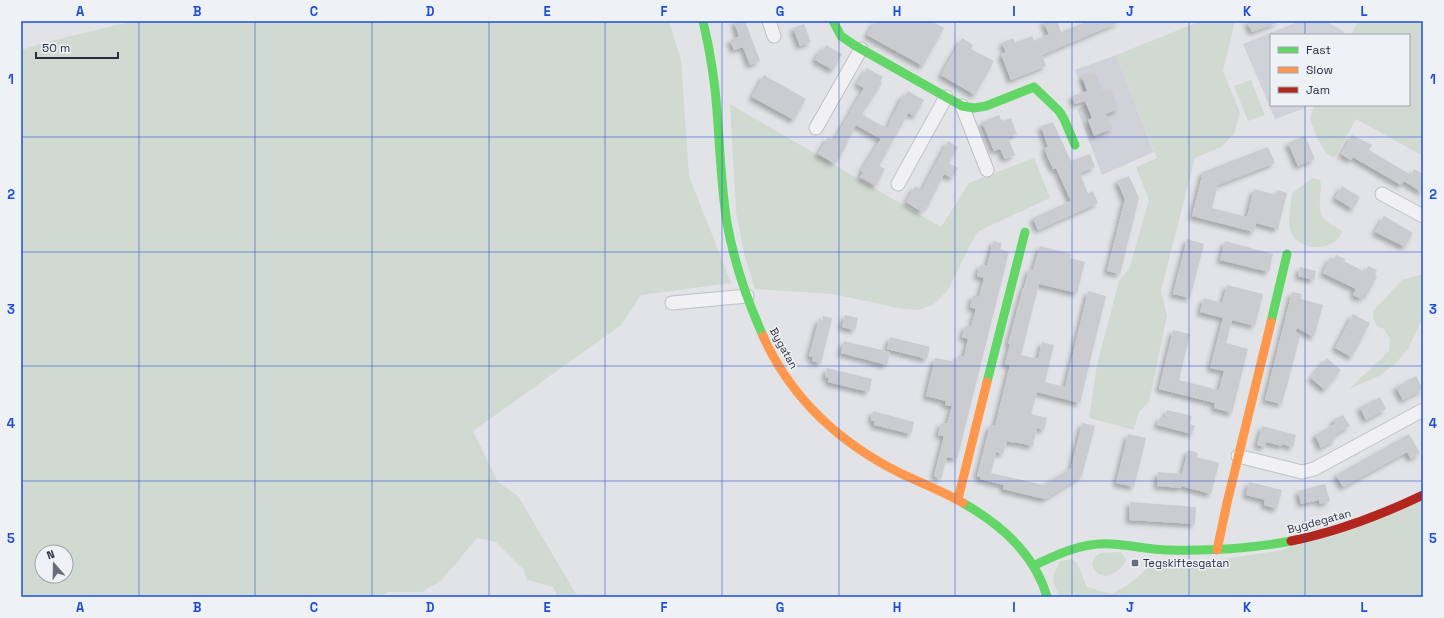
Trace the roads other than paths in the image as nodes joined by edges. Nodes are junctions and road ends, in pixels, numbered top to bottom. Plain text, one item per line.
1 (703, 21) edge
2 (768, 21) edge
3 (833, 21) edge
4 (774, 36) dead end
5 (861, 49) junction
6 (946, 97) junction
7 (962, 106) junction
8 (816, 128) dead end
9 (1075, 145) dead end
10 (987, 170) dead end
11 (898, 184) dead end
12 (1382, 194) dead end
13 (1423, 216) edge
14 (1025, 232) dead end
15 (1287, 254) dead end
16 (747, 296) junction
17 (672, 303) dead end
18 (1423, 410) edge
19 (1238, 456) junction
20 (1423, 495) edge
21 (958, 499) junction
22 (1217, 550) junction
23 (1033, 566) junction
24 (1048, 597) edge

1 - 16 street, Bygatan
2 - 4 street
3 - 5 street
5 - 6 street
5 - 8 street
6 - 7 street
6 - 11 street
7 - 9 street
7 - 10 street
12 - 13 street
14 - 21 street
15 - 19 street
16 - 17 street
16 - 21 street, Bygatan
18 - 19 street
19 - 22 street
20 - 22 street, Bygdegatan
21 - 23 street, Bygatan
22 - 23 street
23 - 24 street, Bygatan

